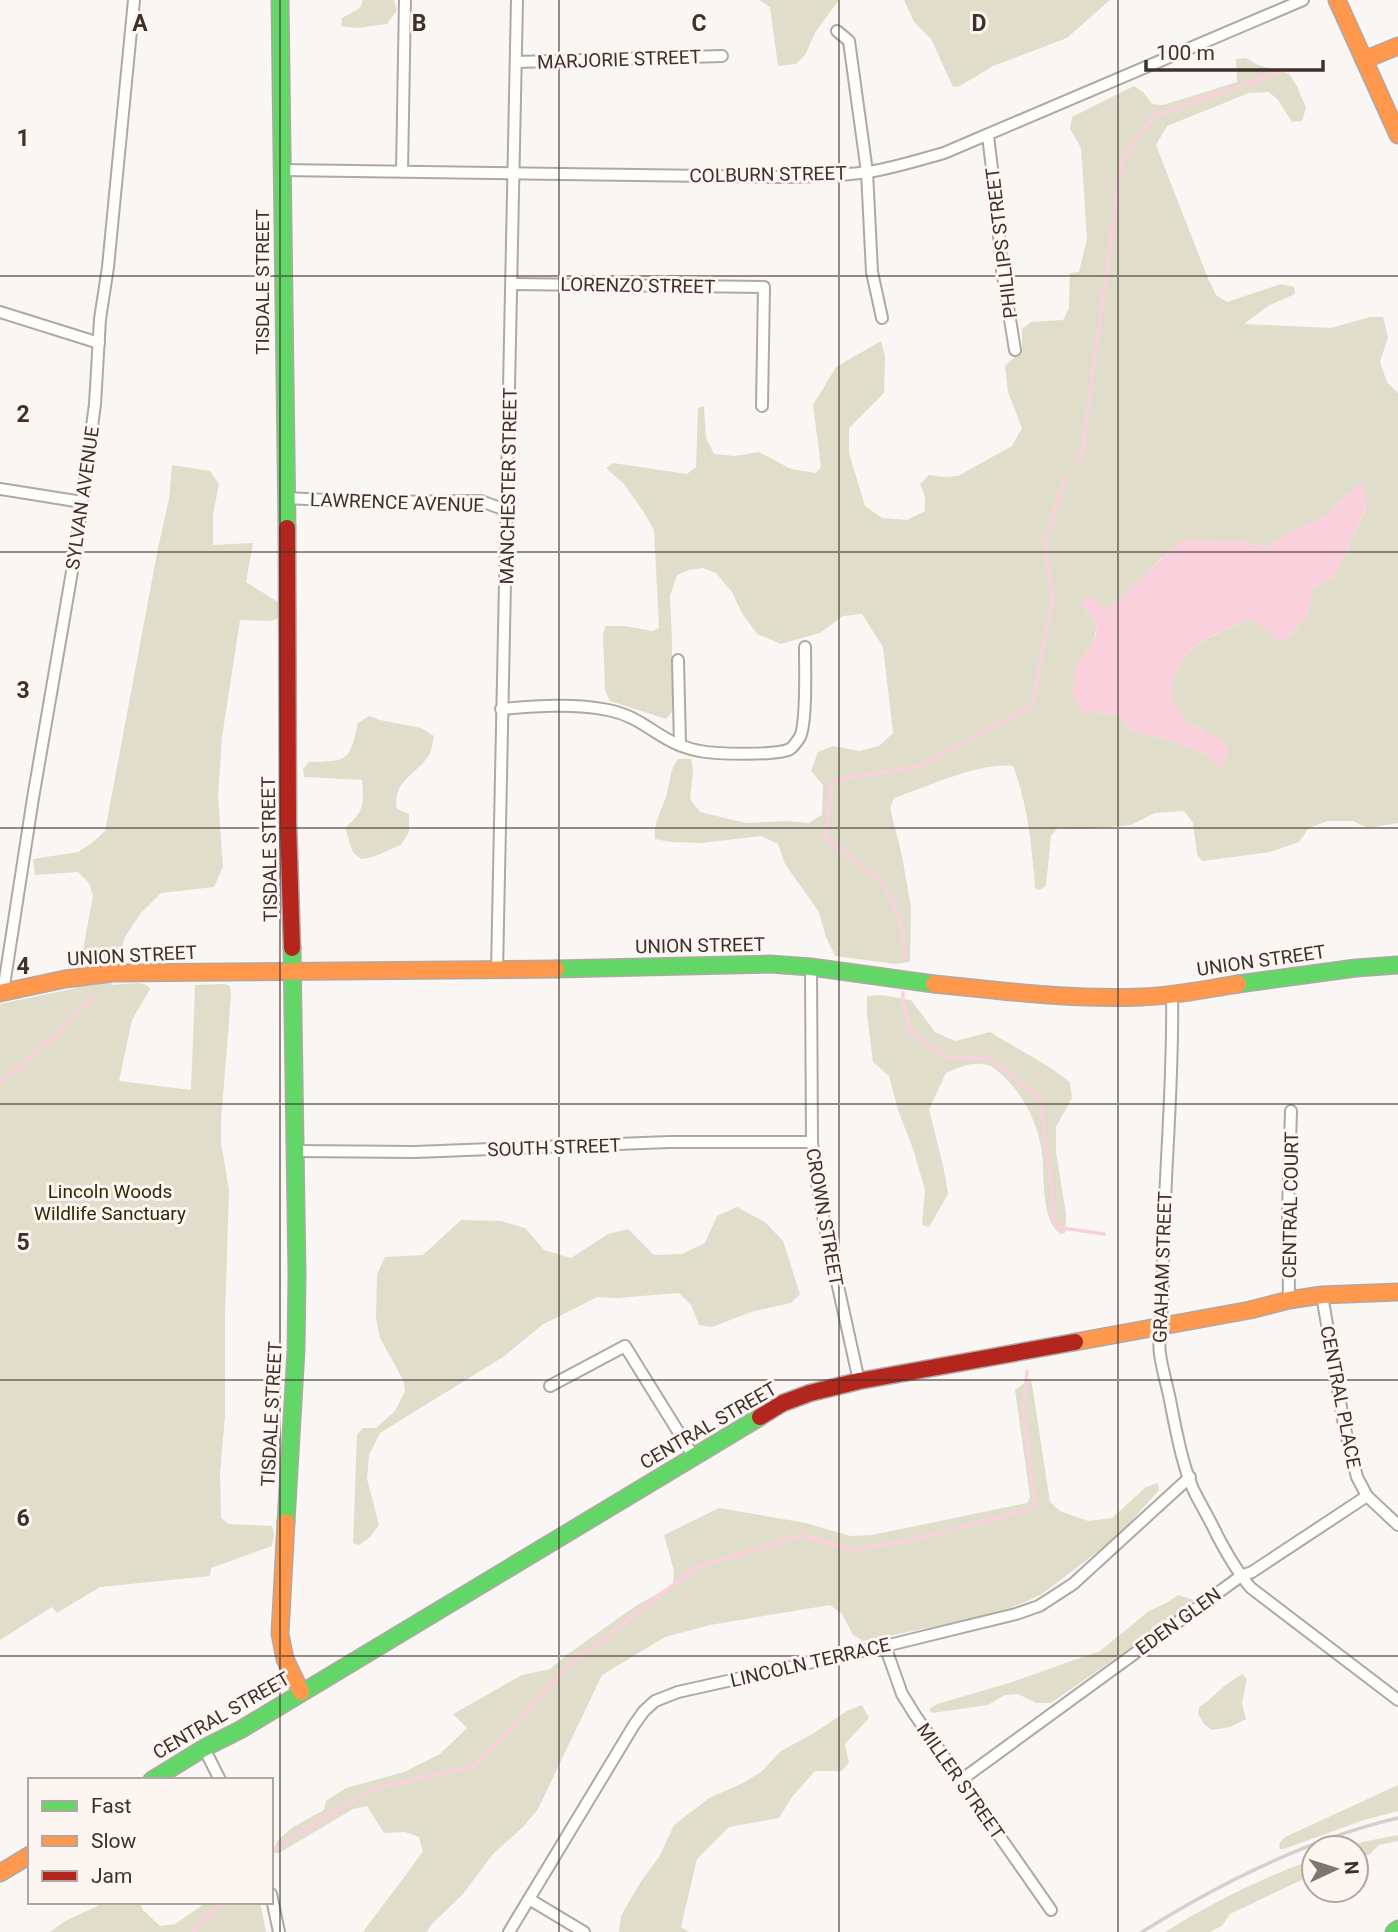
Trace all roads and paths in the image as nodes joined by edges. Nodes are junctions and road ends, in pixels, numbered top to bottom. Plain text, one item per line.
1 (134, 0) edge
2 (280, 0) edge
3 (405, 0) edge
4 (517, 0) edge
5 (1303, 0) edge
6 (1337, 0) edge
7 (836, 31) dead end
8 (1398, 46) edge
9 (722, 56) dead end
10 (1364, 60) junction
11 (517, 62) junction
12 (1398, 135) edge
13 (988, 136) junction
14 (283, 170) junction
15 (402, 170) junction
16 (514, 172) junction
17 (867, 172) junction
18 (512, 284) junction
19 (0, 312) edge
20 (882, 318) dead end
21 (99, 343) junction
22 (1015, 349) dead end
23 (762, 406) dead end
24 (0, 489) edge
25 (286, 498) junction
26 (82, 502) junction
27 (508, 511) junction
28 (805, 647) dead end
29 (678, 660) dead end
30 (501, 709) junction
31 (680, 745) junction
32 (1398, 965) edge
33 (811, 967) junction
34 (496, 971) junction
35 (293, 972) junction
36 (2, 993) edge
37 (1172, 994) junction
38 (1291, 1111) dead end
39 (812, 1142) junction
40 (296, 1151) junction
41 (1398, 1292) edge
42 (1322, 1296) junction
43 (1289, 1300) junction
44 (1159, 1327) junction
45 (859, 1381) junction
46 (550, 1386) dead end
47 (694, 1457) junction
48 (1189, 1477) junction
49 (1367, 1496) junction
50 (1398, 1525) edge
51 (1241, 1576) junction
52 (885, 1646) junction
53 (301, 1692) junction
54 (1398, 1700) edge
55 (204, 1748) junction
56 (155, 1778) edge
57 (219, 1778) edge
58 (961, 1780) junction
59 (28, 1856) edge
60 (0, 1873) edge
61 (529, 1899) junction
62 (273, 1904) edge
63 (1051, 1910) dead end
64 (279, 1932) edge
65 (509, 1932) edge
66 (584, 1932) edge

1 - 21 street, SYLVAN AVENUE
2 - 14 main road, TISDALE STREET
3 - 15 street
4 - 11 street, MANCHESTER STREET
5 - 13 street, COLBURN STREET
6 - 10 main road
7 - 17 street
8 - 10 main road
9 - 11 street, MARJORIE STREET
10 - 12 main road
11 - 16 street, MANCHESTER STREET
13 - 17 street, COLBURN STREET
13 - 22 street, PHILLIPS STREET
14 - 15 street, COLBURN STREET
14 - 25 main road, TISDALE STREET
15 - 16 street, COLBURN STREET
16 - 17 street, COLBURN STREET
16 - 18 street, MANCHESTER STREET
17 - 20 street
18 - 23 street, LORENZO STREET
18 - 27 street, MANCHESTER STREET
19 - 21 street
21 - 26 street, SYLVAN AVENUE
24 - 26 street
25 - 27 street, LAWRENCE AVENUE
25 - 35 main road, TISDALE STREET
26 - 36 street, SYLVAN AVENUE
27 - 30 street, MANCHESTER STREET
28 - 31 street
29 - 31 street
30 - 31 street
30 - 34 street, MANCHESTER STREET
32 - 37 main road, UNION STREET
33 - 34 main road, UNION STREET
33 - 37 main road, UNION STREET
33 - 39 street, CROWN STREET
34 - 35 main road, UNION STREET
35 - 36 main road, UNION STREET
35 - 40 main road, TISDALE STREET
37 - 44 street, GRAHAM STREET
38 - 43 street, CENTRAL COURT
39 - 40 street, SOUTH STREET
39 - 45 street, CROWN STREET
40 - 53 main road, TISDALE STREET
41 - 42 main road, CENTRAL STREET
42 - 43 main road, CENTRAL STREET
42 - 49 street, CENTRAL PLACE
43 - 44 main road, CENTRAL STREET
44 - 45 main road, CENTRAL STREET
44 - 48 street, GRAHAM STREET
45 - 47 main road, CENTRAL STREET
46 - 47 street
47 - 53 main road, CENTRAL STREET
48 - 51 street, GRAHAM STREET
48 - 52 street, LINCOLN TERRACE
49 - 50 street
49 - 51 street, EDEN GLEN
51 - 54 street, GRAHAM STREET
51 - 58 street, EDEN GLEN
52 - 58 street, MILLER STREET
52 - 61 street, LINCOLN TERRACE
53 - 55 main road, CENTRAL STREET
55 - 56 main road, CENTRAL STREET
55 - 57 street
58 - 63 street, MILLER STREET
59 - 60 main road
61 - 65 street, LINCOLN TERRACE
61 - 66 street
62 - 64 street

